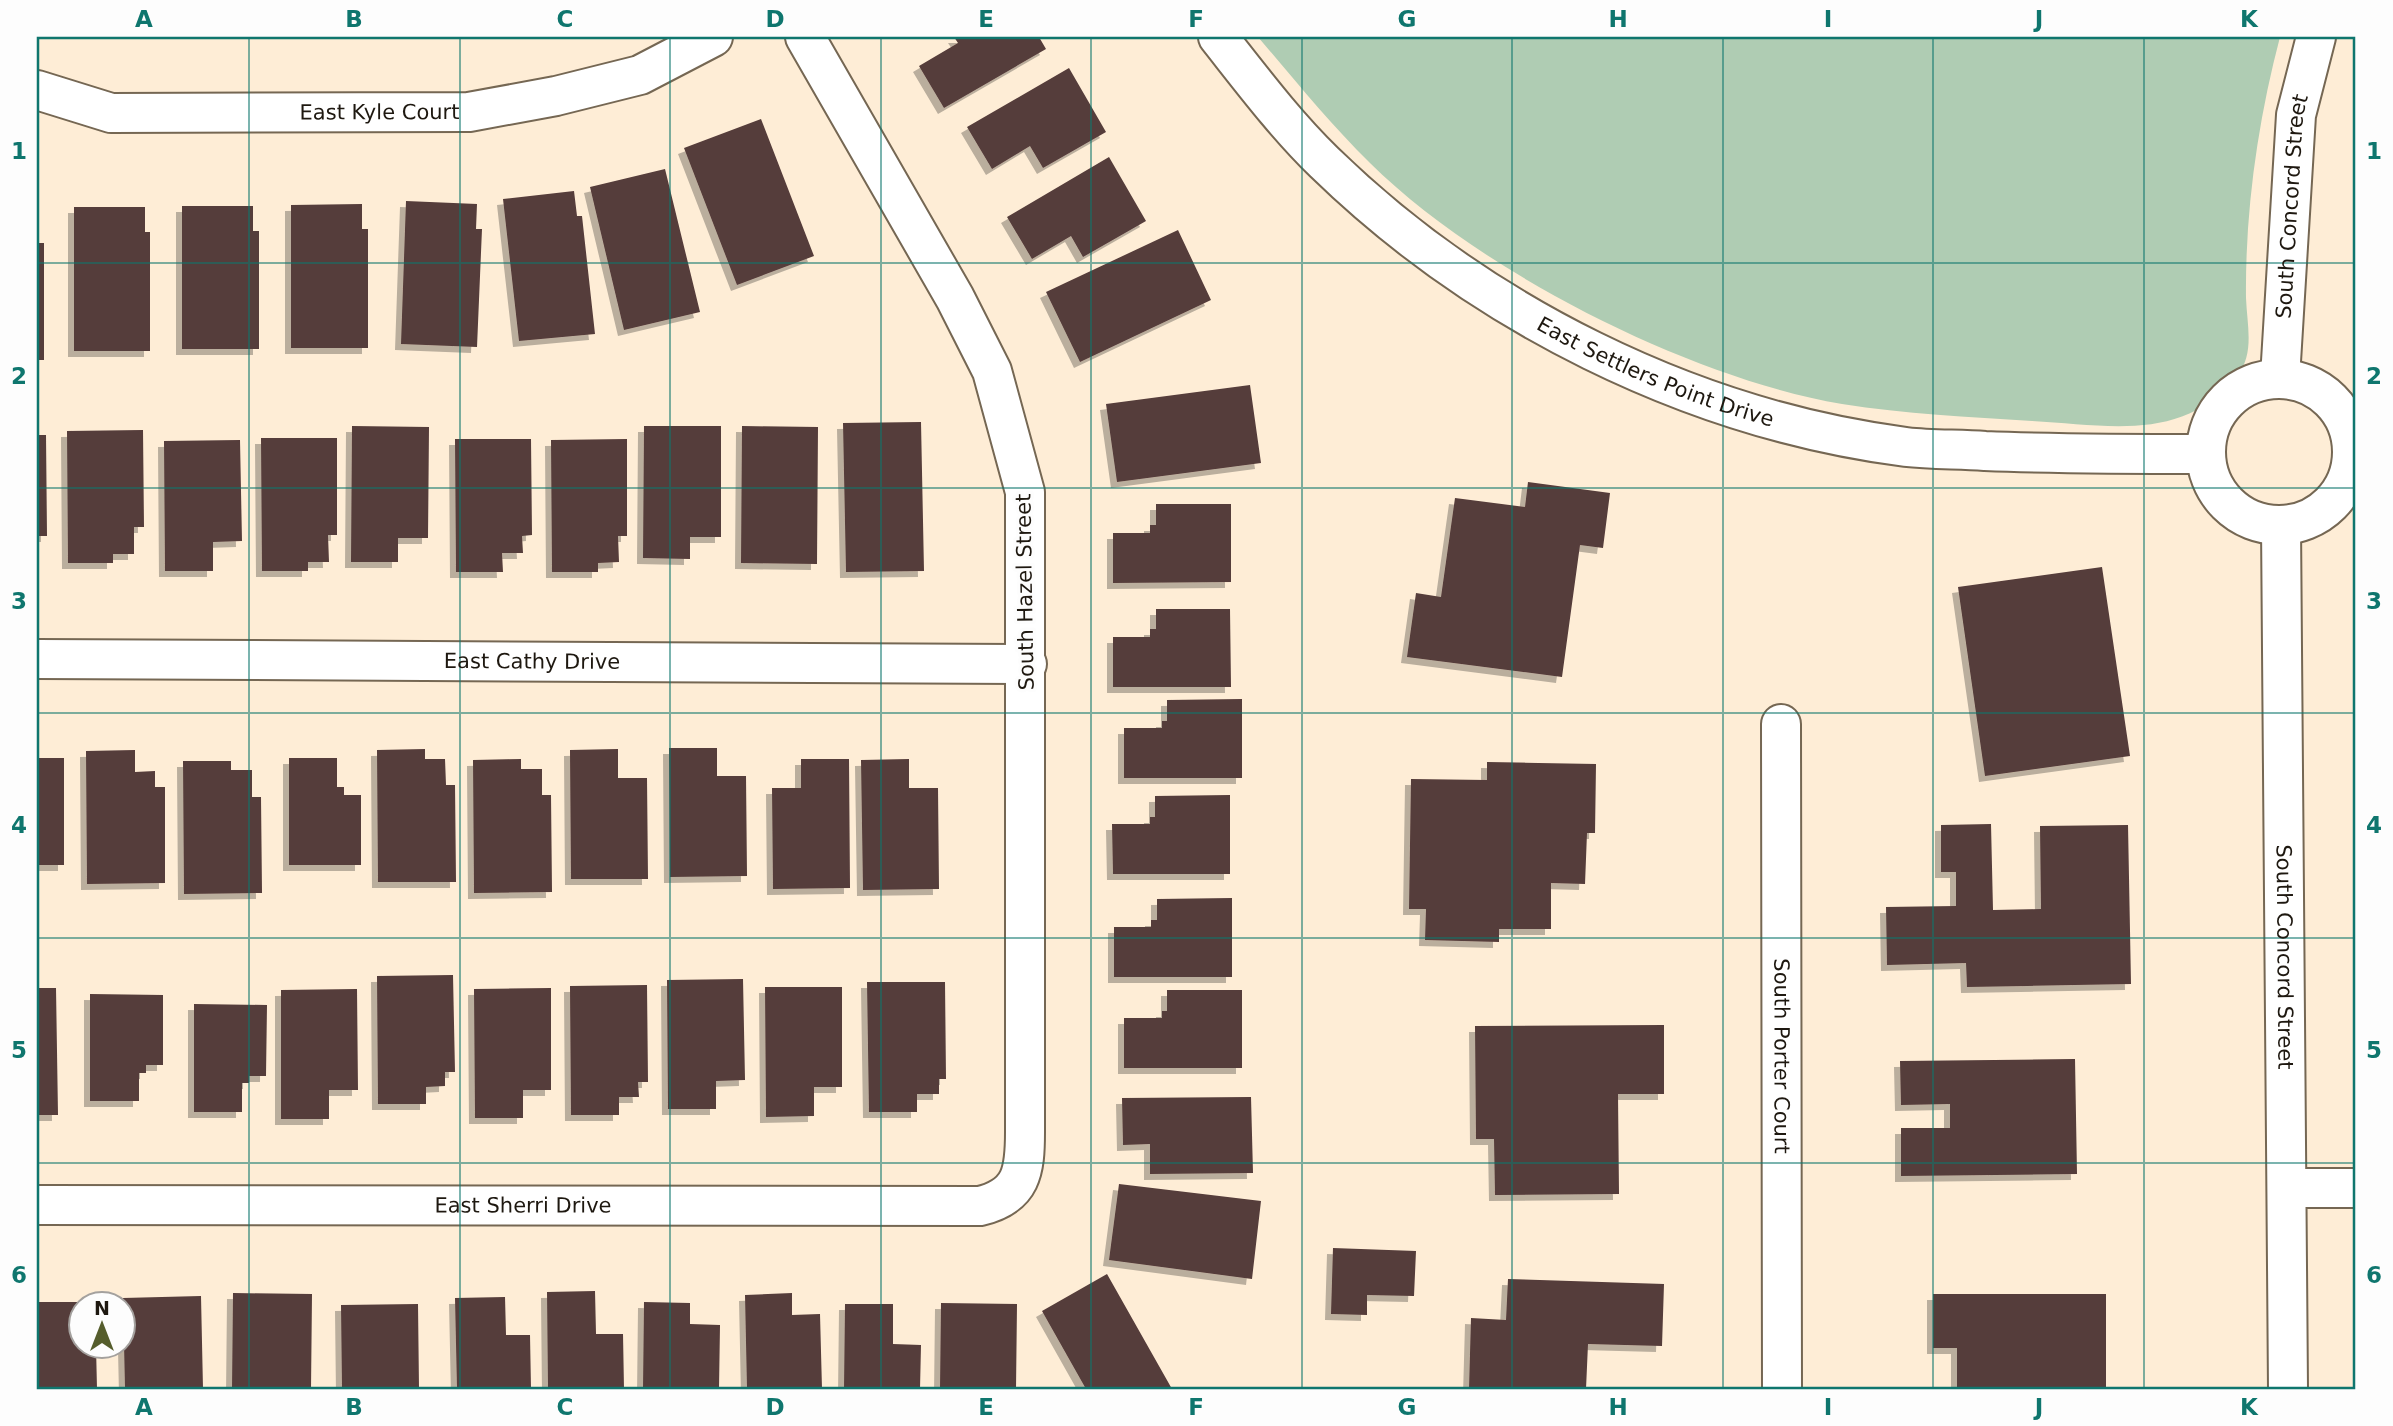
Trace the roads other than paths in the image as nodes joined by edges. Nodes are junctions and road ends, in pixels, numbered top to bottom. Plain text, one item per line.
1 (713, 37) edge
2 (805, 37) edge
3 (1218, 37) edge
4 (2316, 37) edge
5 (37, 90) edge
6 (2280, 378) junction
7 (2205, 454) junction
8 (2281, 525) junction
9 (37, 659) edge
10 (1027, 664) junction
11 (1781, 724) dead end
12 (2289, 1188) junction
13 (2356, 1188) edge
14 (1008, 1195) joint
15 (37, 1205) edge
16 (1782, 1389) edge
17 (2288, 1389) edge

1 - 5 street, East Kyle Court
2 - 10 street, South Hazel Street
3 - 7 street, East Settlers Point Drive
4 - 6 street, South Concord Street
6 - 7 street
6 - 8 street
7 - 8 street
8 - 12 street, South Concord Street
9 - 10 street, East Cathy Drive
10 - 14 street, South Hazel Street
11 - 16 street, South Porter Court
12 - 13 street
12 - 17 street, South Concord Street
14 - 15 street, East Sherri Drive

